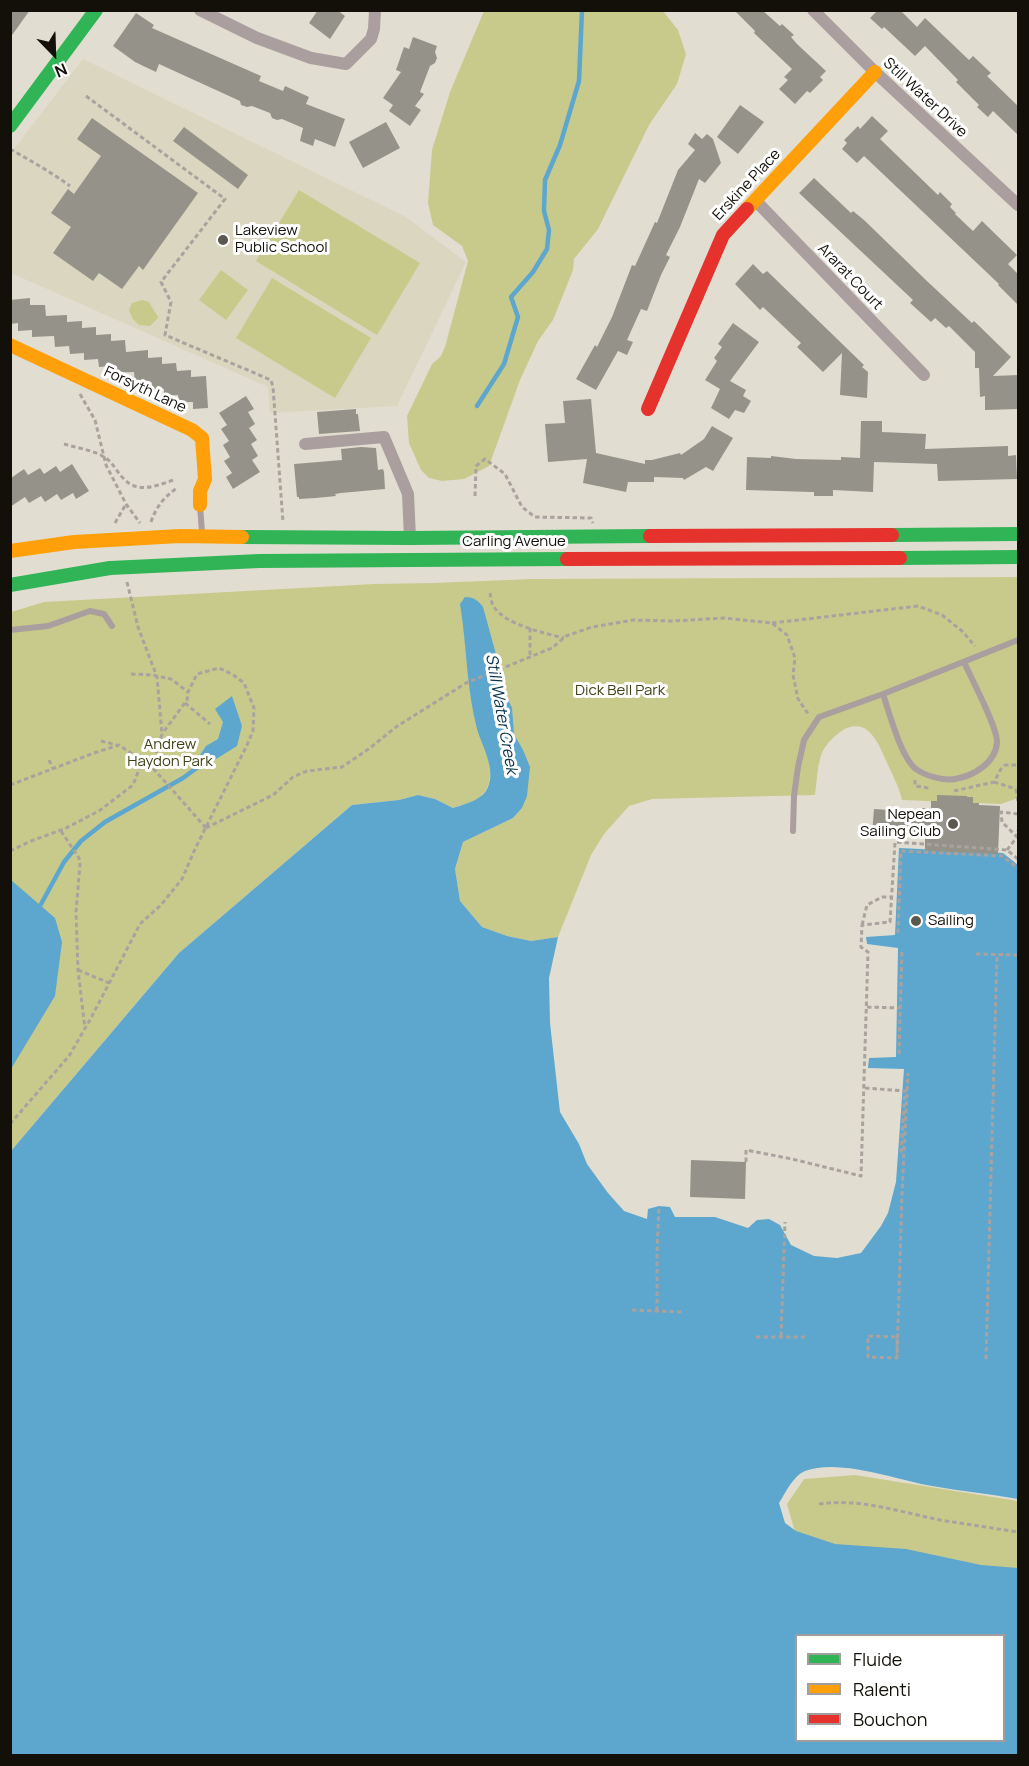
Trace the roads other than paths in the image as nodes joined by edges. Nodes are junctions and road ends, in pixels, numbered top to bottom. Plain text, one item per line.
1 (96, 10) edge
2 (200, 10) edge
3 (375, 10) edge
4 (813, 10) edge
5 (874, 72) junction
6 (10, 126) edge
7 (755, 200) junction
8 (1018, 205) edge
9 (10, 345) edge
10 (924, 375) dead end
11 (648, 409) dead end
12 (305, 444) dead end
13 (200, 505) joint
14 (1018, 534) edge
15 (202, 537) junction
16 (410, 538) junction
17 (10, 551) edge
18 (1018, 557) edge
19 (10, 585) edge
20 (112, 626) dead end
21 (10, 630) edge
22 (1018, 640) edge
23 (964, 662) junction
24 (883, 694) junction
25 (793, 831) dead end

1 - 6 main road
2 - 3 street
4 - 5 street, Still Water Drive
5 - 7 main road, Erskine Place
5 - 8 street, Still Water Drive
7 - 10 street, Ararat Court
7 - 11 main road, Erskine Place
9 - 13 main road, Forsyth Lane
12 - 16 street
13 - 15 lane
14 - 16 main road, Carling Avenue
15 - 16 main road, Carling Avenue
15 - 17 main road, Carling Avenue
18 - 19 main road, Carling Avenue
20 - 21 lane
22 - 23 lane
23 - 24 lane
23 - 24 lane
24 - 25 lane

